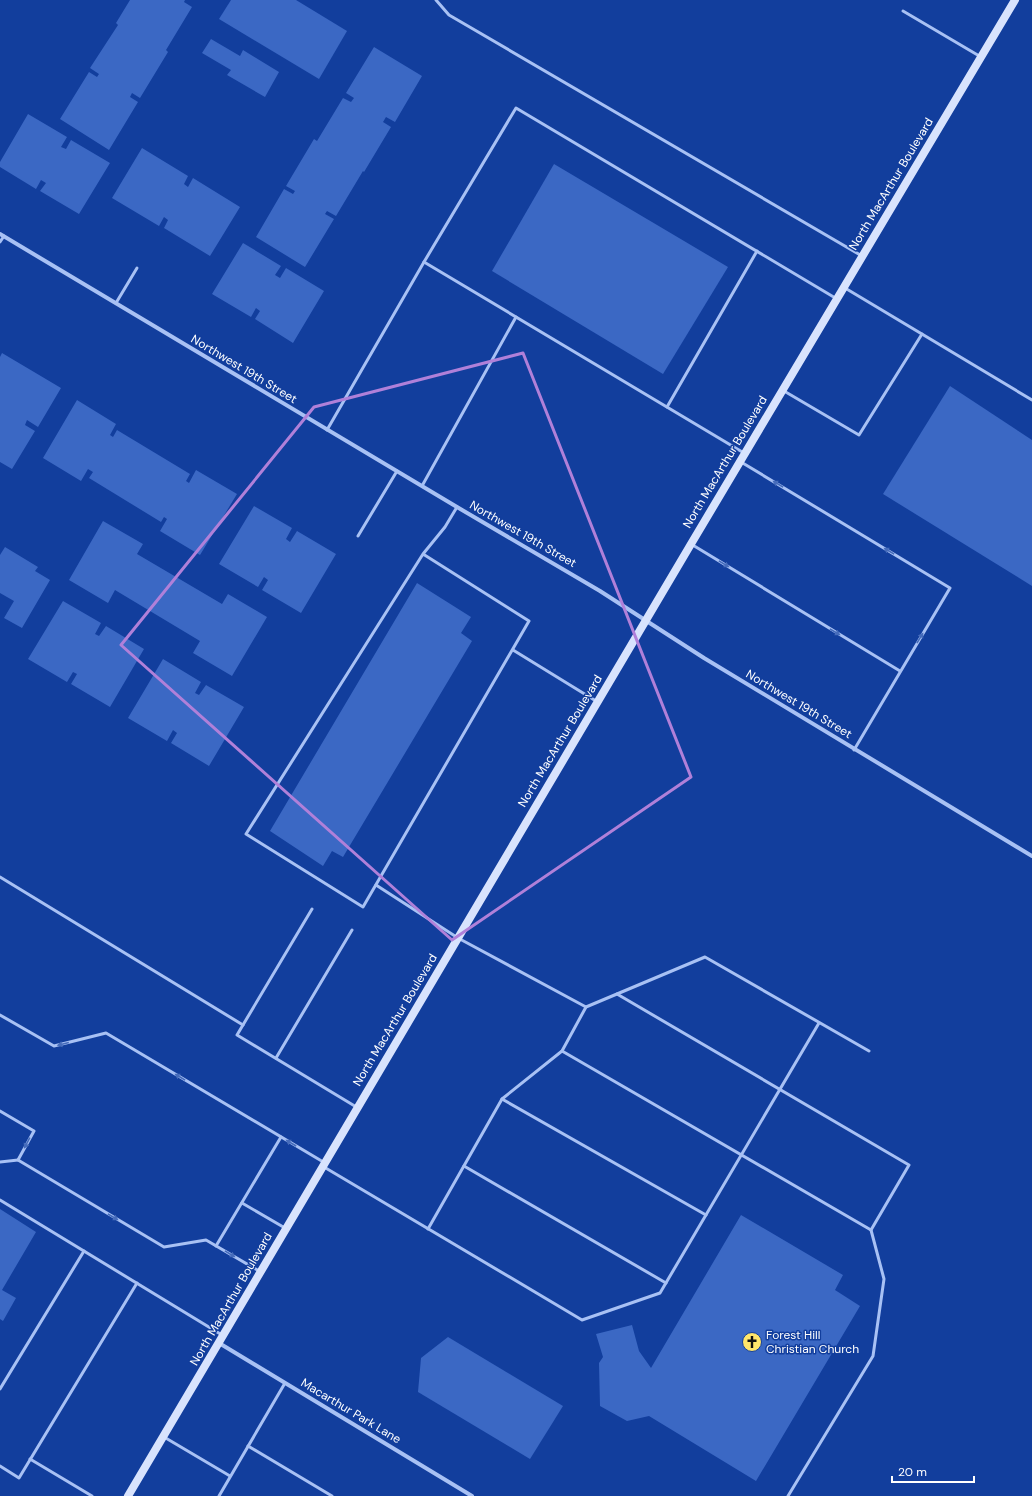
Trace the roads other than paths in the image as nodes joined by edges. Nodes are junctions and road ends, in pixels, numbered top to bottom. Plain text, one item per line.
1 (436, 0) edge
2 (1015, 0) edge
3 (903, 11) dead end
4 (981, 57) junction
5 (2, 235) edge
6 (0, 242) edge
7 (757, 251) junction
8 (862, 256) junction
9 (424, 262) junction
10 (137, 268) dead end
11 (843, 287) junction
12 (837, 299) junction
13 (116, 303) junction
14 (516, 317) junction
15 (922, 334) junction
16 (782, 390) junction
17 (1032, 400) edge
18 (666, 407) junction
19 (327, 430) junction
20 (744, 454) junction
21 (740, 461) junction
22 (397, 471) junction
23 (422, 486) junction
24 (457, 507) junction
25 (358, 536) dead end
26 (691, 544) junction
27 (423, 554) junction
28 (646, 620) junction
29 (513, 650) junction
30 (900, 672) junction
31 (598, 702) junction
32 (854, 750) junction
33 (1032, 856) edge
34 (0, 877) edge
35 (376, 886) junction
36 (312, 909) dead end
37 (352, 930) dead end
38 (458, 938) junction
39 (617, 994) junction
40 (586, 1007) junction
41 (0, 1014) edge
42 (819, 1023) junction
43 (243, 1025) junction
44 (562, 1051) junction
45 (869, 1051) dead end
46 (276, 1058) junction
47 (780, 1089) junction
48 (502, 1098) junction
49 (358, 1108) junction
50 (0, 1111) edge
51 (281, 1137) junction
52 (741, 1155) junction
53 (18, 1160) junction
54 (0, 1162) edge
55 (324, 1165) junction
56 (464, 1166) junction
57 (0, 1200) edge
58 (242, 1203) junction
59 (706, 1215) junction
60 (286, 1229) junction
61 (428, 1229) junction
62 (871, 1230) junction
63 (216, 1246) junction
64 (84, 1251) junction
65 (261, 1272) junction
66 (137, 1283) junction
67 (666, 1283) junction
68 (221, 1340) junction
69 (285, 1383) junction
70 (0, 1388) edge
71 (163, 1437) junction
72 (248, 1446) junction
73 (30, 1458) junction
74 (0, 1466) edge
75 (230, 1476) junction
76 (92, 1496) edge
77 (128, 1496) edge
78 (218, 1496) edge
79 (332, 1496) edge
80 (472, 1496) edge
81 (788, 1496) edge

1 - 8 lane
2 - 4 main road, North MacArthur Boulevard
3 - 4 lane
4 - 8 main road, North MacArthur Boulevard
5 - 6 lane
5 - 13 street, Northwest 19th Street
7 - 9 lane
7 - 12 lane
7 - 18 lane
8 - 11 main road, North MacArthur Boulevard
9 - 14 lane
9 - 19 lane
10 - 13 lane
11 - 12 main road, North MacArthur Boulevard
11 - 15 lane
12 - 16 main road, North MacArthur Boulevard
13 - 19 street, Northwest 19th Street
14 - 18 lane
14 - 23 lane
15 - 16 lane
15 - 17 lane
16 - 20 main road, North MacArthur Boulevard
18 - 20 lane
19 - 22 street, Northwest 19th Street
20 - 21 main road, North MacArthur Boulevard
21 - 26 main road, North MacArthur Boulevard
30 -> 21 lane
22 - 23 street, Northwest 19th Street
22 - 25 lane
23 - 24 street, Northwest 19th Street
24 - 27 lane
24 - 28 street, Northwest 19th Street
26 - 28 main road, North MacArthur Boulevard
26 -> 30 lane
27 - 29 lane
27 - 35 lane
28 - 31 main road, North MacArthur Boulevard
28 - 32 street, Northwest 19th Street
29 - 31 lane
29 - 35 lane
30 - 32 lane
31 - 38 main road, North MacArthur Boulevard
32 - 33 street, Northwest 19th Street
34 - 43 lane
35 - 38 lane
36 - 43 lane
37 - 46 lane
38 - 40 lane
38 - 49 main road, North MacArthur Boulevard
39 - 40 lane
39 - 42 lane
39 - 47 lane
40 - 44 lane
51 -> 41 lane
42 - 45 lane
42 - 47 lane
43 - 46 lane
44 - 48 lane
44 - 52 lane
46 - 49 lane
47 - 52 lane
47 - 62 lane
48 - 56 lane
48 - 59 lane
49 - 55 main road, North MacArthur Boulevard
50 -> 53 lane
55 -> 51 lane
51 - 58 lane
52 - 59 lane
52 - 62 lane
53 - 54 lane
53 -> 63 lane
55 - 60 main road, North MacArthur Boulevard
55 - 61 lane
56 - 61 lane
56 - 67 lane
57 - 64 lane
58 - 60 lane
58 - 63 lane
59 - 67 lane
60 - 65 main road, North MacArthur Boulevard
61 - 67 lane
62 - 81 lane
63 -> 65 lane
64 - 66 lane
64 - 70 lane
65 - 68 main road, North MacArthur Boulevard
66 - 68 lane
66 - 73 lane
68 - 69 street, Macarthur Park Lane
68 - 71 main road, North MacArthur Boulevard
69 - 72 lane
69 - 80 street, Macarthur Park Lane
71 - 75 lane
71 - 77 main road, North MacArthur Boulevard
72 - 75 lane
72 - 79 lane
73 - 74 lane
73 - 76 lane
75 - 78 lane

